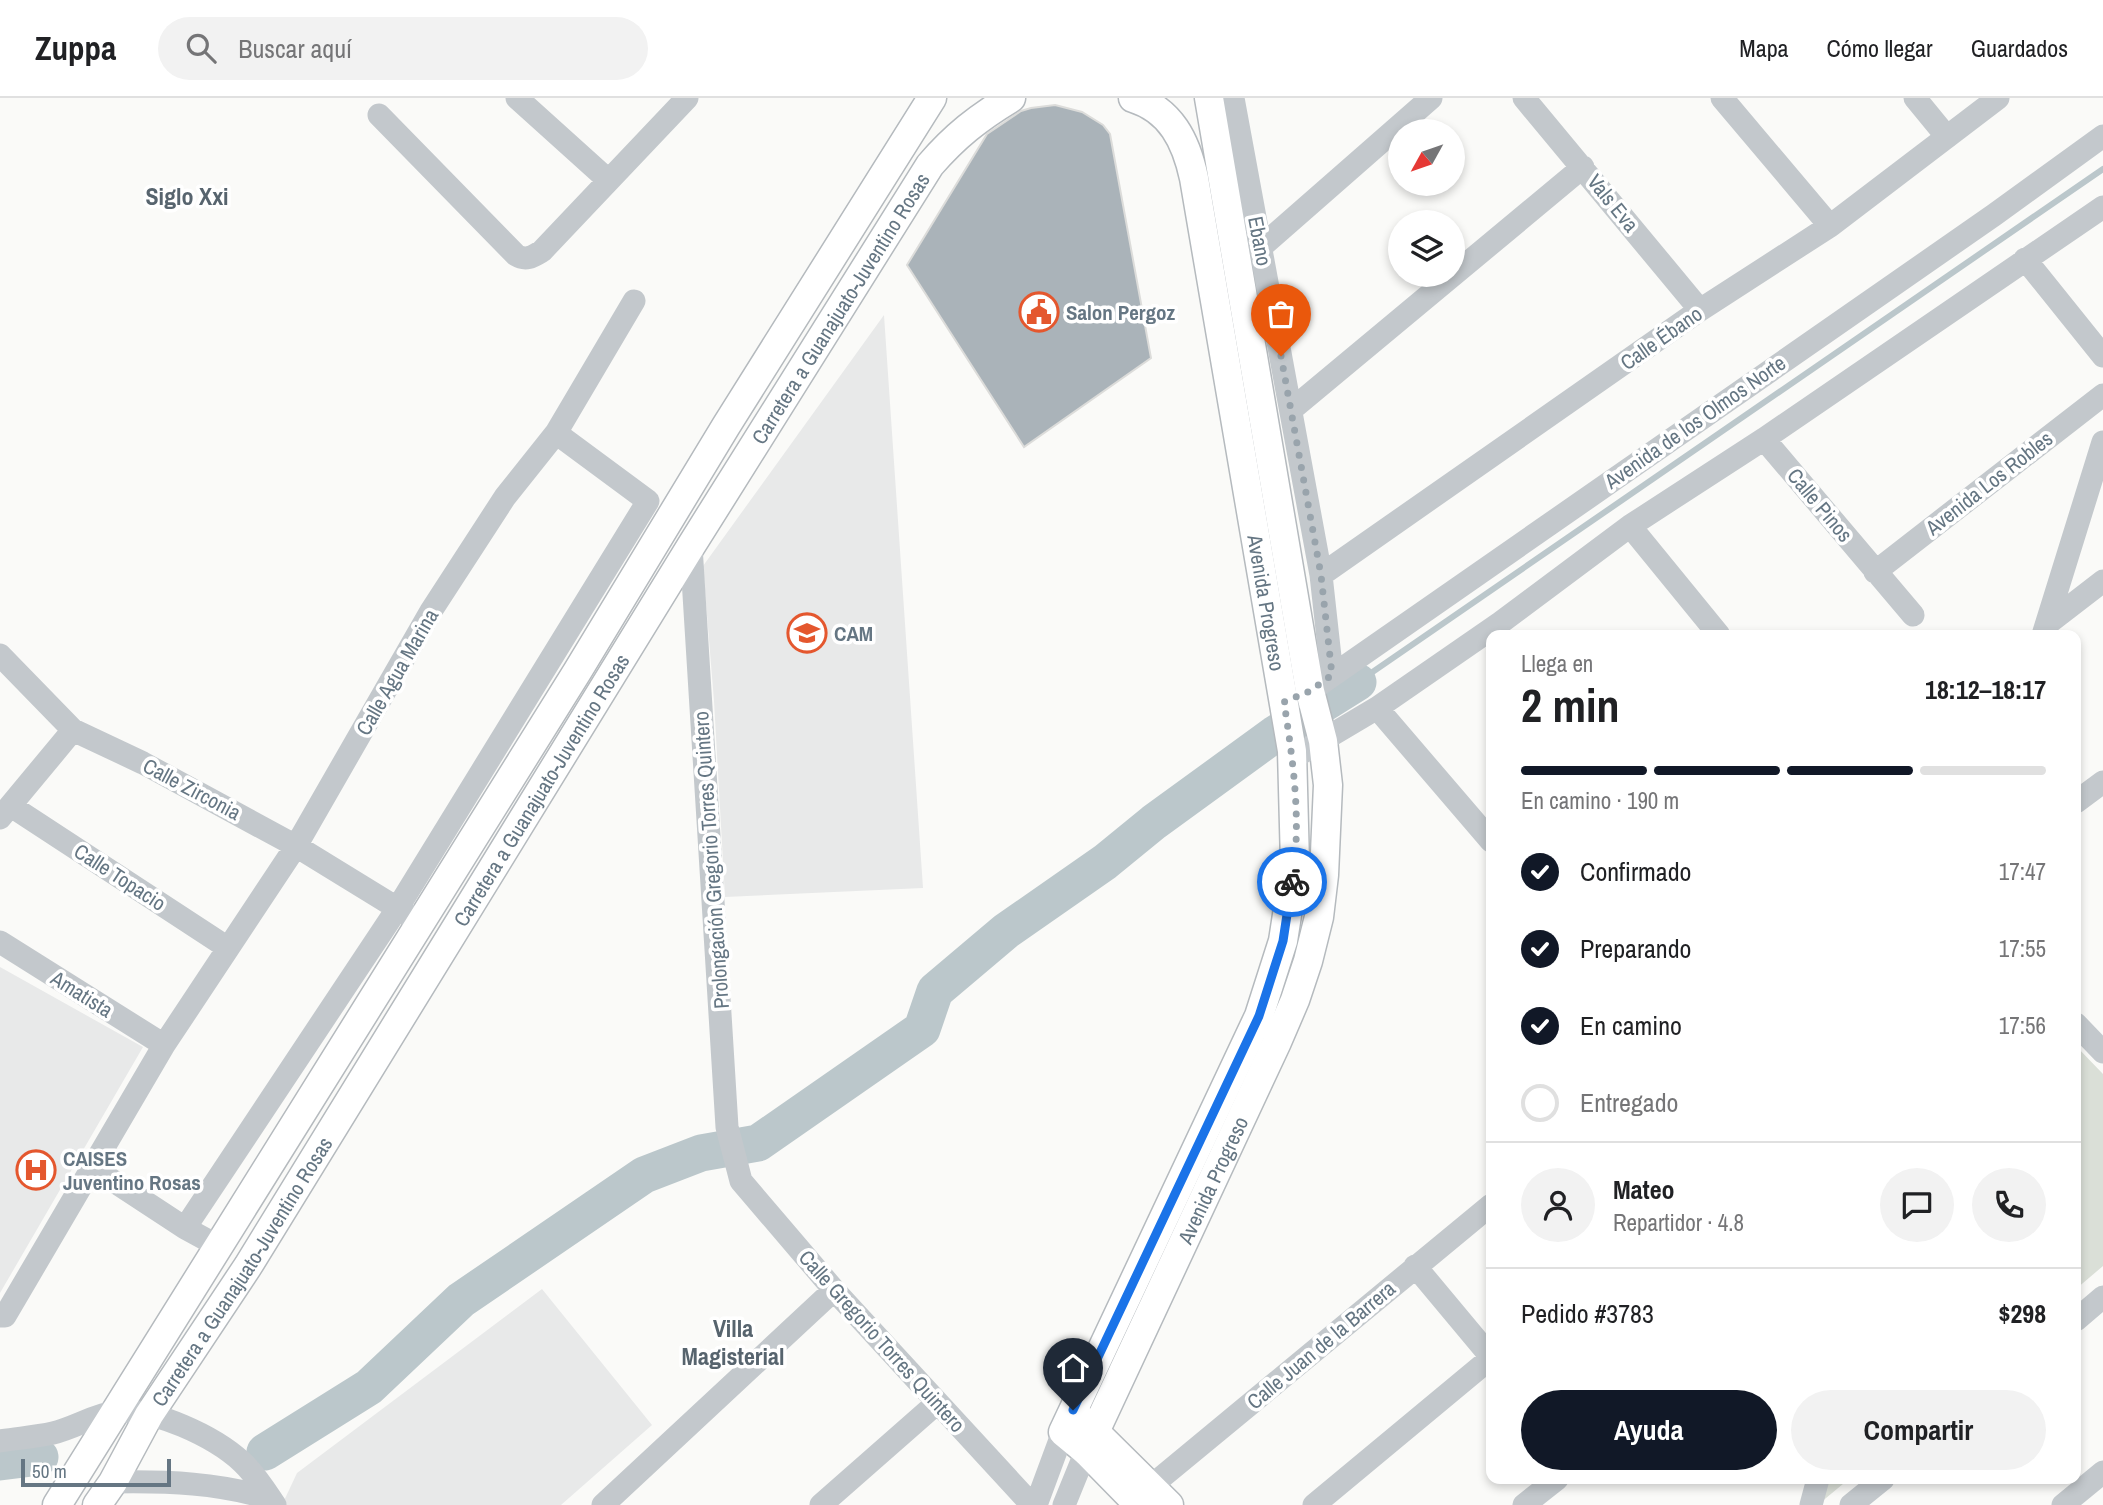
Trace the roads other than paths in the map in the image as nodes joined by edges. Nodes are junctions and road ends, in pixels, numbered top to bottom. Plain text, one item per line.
1 (517, 98) edge
2 (687, 98) edge
3 (932, 98) edge
4 (1011, 98) edge
5 (1133, 98) edge
6 (1209, 98) edge
7 (1233, 98) edge
8 (1431, 98) edge
9 (1524, 98) edge
10 (1722, 98) edge
11 (1915, 98) edge
12 (1998, 98) edge
13 (379, 115) dead end
14 (2103, 136) edge
15 (1947, 137) junction
16 (1583, 167) junction
17 (608, 180) junction
18 (2103, 207) edge
19 (1830, 226) junction
20 (1261, 247) junction
21 (2025, 259) junction
22 (1237, 263) junction
23 (1208, 269) junction
24 (634, 301) dead end
25 (1700, 310) junction
26 (2103, 356) edge
27 (2103, 395) edge
28 (1291, 410) junction
29 (556, 433) junction
30 (1764, 439) junction
31 (2103, 442) edge
32 (1630, 526) junction
33 (691, 546) junction
34 (1875, 572) junction
35 (1321, 575) junction
36 (2103, 581) edge
37 (1913, 615) dead end
38 (1506, 629) edge
39 (1715, 630) edge
40 (2044, 630) edge
41 (1486, 641) edge
42 (0, 655) edge
43 (1318, 688) junction
44 (1285, 707) junction
45 (1377, 708) junction
46 (73, 730) junction
47 (1322, 738) junction
48 (1292, 754) junction
49 (2103, 782) edge
50 (2081, 798) edge
51 (6, 812) edge
52 (1486, 835) edge
53 (296, 846) junction
54 (409, 916) junction
55 (0, 942) edge
56 (228, 948) junction
57 (2081, 1029) edge
58 (164, 1045) junction
59 (2103, 1052) edge
60 (92, 1167) junction
61 (738, 1172) joint
62 (1486, 1209) edge
63 (186, 1228) junction
64 (218, 1246) junction
65 (1415, 1266) junction
66 (834, 1290) junction
67 (2103, 1297) edge
68 (3, 1316) edge
69 (2081, 1316) edge
70 (1486, 1351) edge
71 (1486, 1361) edge
72 (937, 1403) junction
73 (115, 1412) junction
74 (149, 1415) junction
75 (1068, 1421) junction
76 (0, 1441) edge
77 (1091, 1442) junction
78 (2103, 1472) edge
79 (113, 1482) junction
80 (1551, 1484) edge
81 (1817, 1484) edge
82 (1877, 1484) edge
83 (1153, 1499) edge
84 (273, 1502) edge
85 (57, 1505) edge
86 (97, 1505) edge
87 (603, 1505) edge
88 (821, 1505) edge
89 (1034, 1505) edge
90 (1064, 1505) edge
91 (1314, 1505) edge
92 (1524, 1505) edge
93 (1811, 1505) edge
94 (1851, 1505) edge
95 (2063, 1505) edge

1 - 17 street
2 - 17 street
3 - 54 main road, Carretera a Guanajuato-Juventino Rosas
4 - 33 main road, Carretera a Guanajuato-Juventino Rosas
5 - 23 main road, Avenida Progreso
6 - 22 main road, Avenida Progreso
7 - 20 street, Ebano
8 - 20 street
9 - 16 street, Vals Eva
10 - 19 street
11 - 15 street
12 - 15 street, Calle Ébano
13 - 17 street
14 - 43 street, Avenida de los Olmos Norte
15 - 19 street, Calle Ébano
16 - 25 street, Vals Eva
16 - 28 street
18 - 21 street
19 - 25 street, Calle Ébano
20 - 28 street, Ebano
21 - 26 street
21 - 30 street
22 - 23 main road
22 - 43 main road, Avenida Progreso
23 - 44 main road, Avenida Progreso
24 - 29 street, Calle Agua Marina
25 - 35 street, Calle Ébano
27 - 34 street, Avenida Los Robles
28 - 35 street, Ebano
29 - 53 street, Calle Agua Marina
29 - 54 street
30 - 32 street
30 - 34 street, Calle Pinos
31 - 40 street
32 - 38 street
32 - 39 street
33 - 61 street, Prolongación Gregorio Torres Quintero
33 - 74 main road, Carretera a Guanajuato-Juventino Rosas
34 - 37 street, Calle Pinos
35 - 43 street, Ebano
36 - 40 street
41 - 45 street
42 - 46 street, Calle Zirconia
43 - 44 street, Avenida de los Olmos Norte
43 - 47 main road, Avenida Progreso
44 - 48 main road, Avenida Progreso
45 - 47 street
45 - 52 street
46 - 51 street
46 - 53 street, Calle Zirconia
47 - 48 street
47 - 77 main road, Avenida Progreso
48 - 75 main road, Avenida Progreso
49 - 50 street
51 - 56 street, Calle Topacio
53 - 54 street, Calle Zirconia
53 - 56 street, Calle Agua Marina
54 - 63 street
54 - 64 main road, Carretera a Guanajuato-Juventino Rosas
55 - 58 street, Amatista
56 - 58 street, Calle Agua Marina
57 - 59 street
58 - 60 street, Calle Agua Marina
60 - 63 street
60 - 68 street, Calle Agua Marina
61 - 66 street, Calle Gregorio Torres Quintero
62 - 65 street, Calle Juan de la Barrera
63 - 64 street
64 - 73 main road, Carretera a Guanajuato-Juventino Rosas
65 - 70 street
65 - 83 street, Calle Juan de la Barrera
66 - 72 street, Calle Gregorio Torres Quintero
66 - 87 street
67 - 69 street
71 - 91 street
72 - 88 street
72 - 89 street, Calle Gregorio Torres Quintero
73 - 74 street
73 - 76 street
73 - 85 main road, Carretera a Guanajuato-Juventino Rosas
74 - 79 main road, Carretera a Guanajuato-Juventino Rosas
74 - 84 street
75 - 77 main road
75 - 89 street, Avenida Progreso
77 - 83 main road
77 - 90 street, Avenida Progreso
78 - 95 street
79 - 84 street
79 - 86 main road, Carretera a Guanajuato-Juventino Rosas
80 - 92 street
81 - 93 street
82 - 94 street

